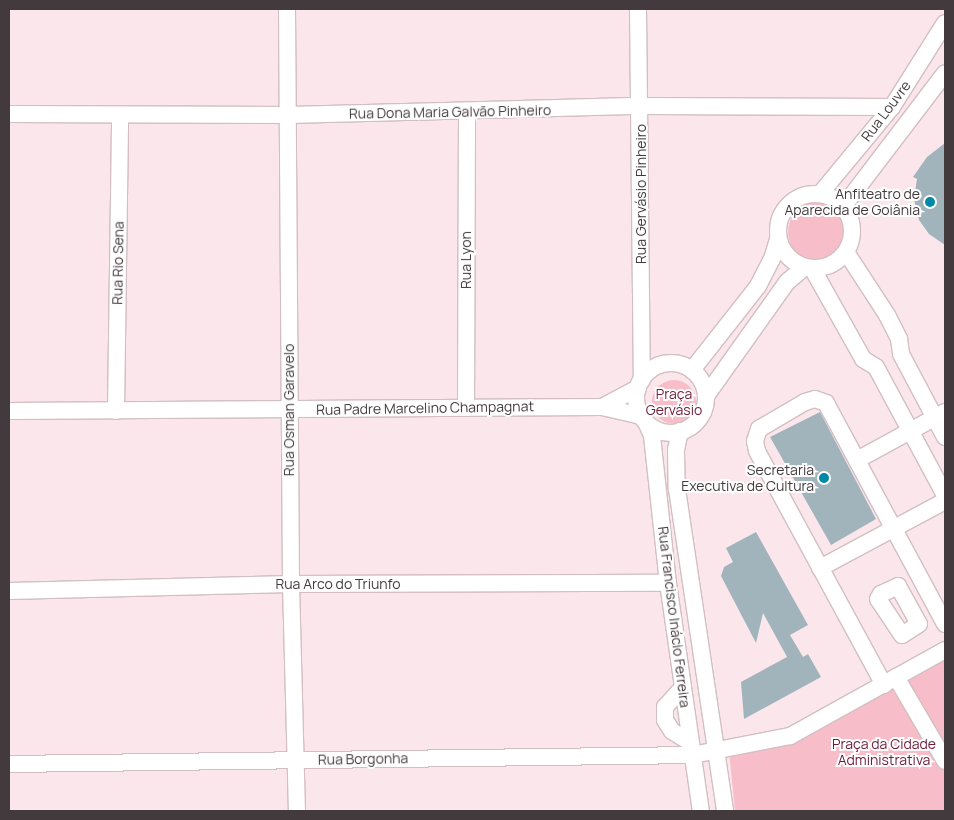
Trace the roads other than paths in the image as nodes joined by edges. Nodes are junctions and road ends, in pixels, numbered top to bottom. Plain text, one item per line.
1 (287, 9) edge
2 (638, 9) edge
3 (945, 23) edge
4 (945, 73) edge
5 (640, 106) junction
6 (892, 107) junction
7 (467, 112) junction
8 (9, 114) edge
9 (120, 114) junction
10 (288, 115) junction
11 (820, 194) junction
12 (843, 207) junction
13 (778, 239) junction
14 (846, 252) junction
15 (808, 268) junction
16 (901, 354) junction
17 (876, 367) junction
18 (692, 370) junction
19 (640, 384) junction
20 (706, 396) junction
21 (602, 406) junction
22 (466, 408) junction
23 (289, 410) junction
24 (9, 411) edge
25 (116, 411) junction
26 (940, 415) edge
27 (644, 420) junction
28 (910, 431) junction
29 (680, 432) junction
30 (945, 437) edge
31 (857, 460) junction
32 (945, 495) edge
33 (945, 501) edge
34 (894, 529) junction
35 (820, 568) junction
36 (668, 583) junction
37 (291, 584) junction
38 (9, 591) edge
39 (928, 593) junction
40 (909, 603) dead end
41 (945, 624) edge
42 (945, 650) edge
43 (890, 681) junction
44 (683, 687) junction
45 (692, 749) junction
46 (717, 752) junction
47 (295, 760) junction
48 (945, 761) edge
49 (9, 764) edge
50 (297, 811) edge
51 (701, 811) edge
52 (725, 811) edge

1 - 10 street, Rua Osman Garavelo
2 - 5 street, Rua Gervásio Pinheiro
3 - 6 street, Rua Louvre
4 - 12 street, Rua Louvre
5 - 6 street, Rua Dona Maria Galvão Pinheiro
5 - 7 street, Rua Dona Maria Galvão Pinheiro
5 - 19 street, Rua Gervásio Pinheiro
6 - 11 street, Rua Louvre
7 - 10 street, Rua Dona Maria Galvão Pinheiro
7 - 22 street, Rua Lyon
8 - 9 street, Rua Dona Maria Galvão Pinheiro
9 - 10 street, Rua Dona Maria Galvão Pinheiro
9 - 25 street, Rua Rio Sena
10 - 23 street, Rua Osman Garavelo
11 - 12 street
11 - 13 street
12 - 14 street
13 - 15 street
13 - 18 street
14 - 15 street
14 - 16 street
15 - 17 street
15 - 20 street
16 - 17 street
16 - 26 street
17 - 28 street
18 - 19 street
18 - 20 street
19 - 21 street, Rua Padre Marcelino Champagnat
19 - 27 street
20 - 29 street
21 - 22 street, Rua Padre Marcelino Champagnat
21 - 27 street, Rua Padre Marcelino Champagnat
22 - 23 street, Rua Padre Marcelino Champagnat
23 - 25 street, Rua Padre Marcelino Champagnat
23 - 37 street, Rua Osman Garavelo
24 - 25 street, Rua Padre Marcelino Champagnat
26 - 28 street
26 - 30 street
27 - 29 street
27 - 36 street, Rua Francisco Inácio Ferreira
28 - 31 street
28 - 32 street
29 - 46 street, Rua Francisco Inácio Ferreira
31 - 34 street
31 - 35 street
33 - 34 street
34 - 35 street
34 - 39 street
35 - 43 street
36 - 37 street, Rua Arco do Triunfo
36 - 44 street, Rua Francisco Inácio Ferreira
37 - 38 street, Rua Arco do Triunfo
37 - 47 street, Rua Osman Garavelo
39 - 40 street
39 - 41 street
42 - 43 street, Rua Borgonha
43 - 46 street, Rua Borgonha
43 - 48 street
44 - 45 street, Rua Francisco Inácio Ferreira
44 - 45 street
45 - 46 street, Rua Borgonha
45 - 47 street, Rua Borgonha
45 - 51 street, Rua Francisco Inácio Ferreira
46 - 52 street, Rua Francisco Inácio Ferreira
47 - 49 street, Rua Borgonha
47 - 50 street, Rua Osman Garavelo

